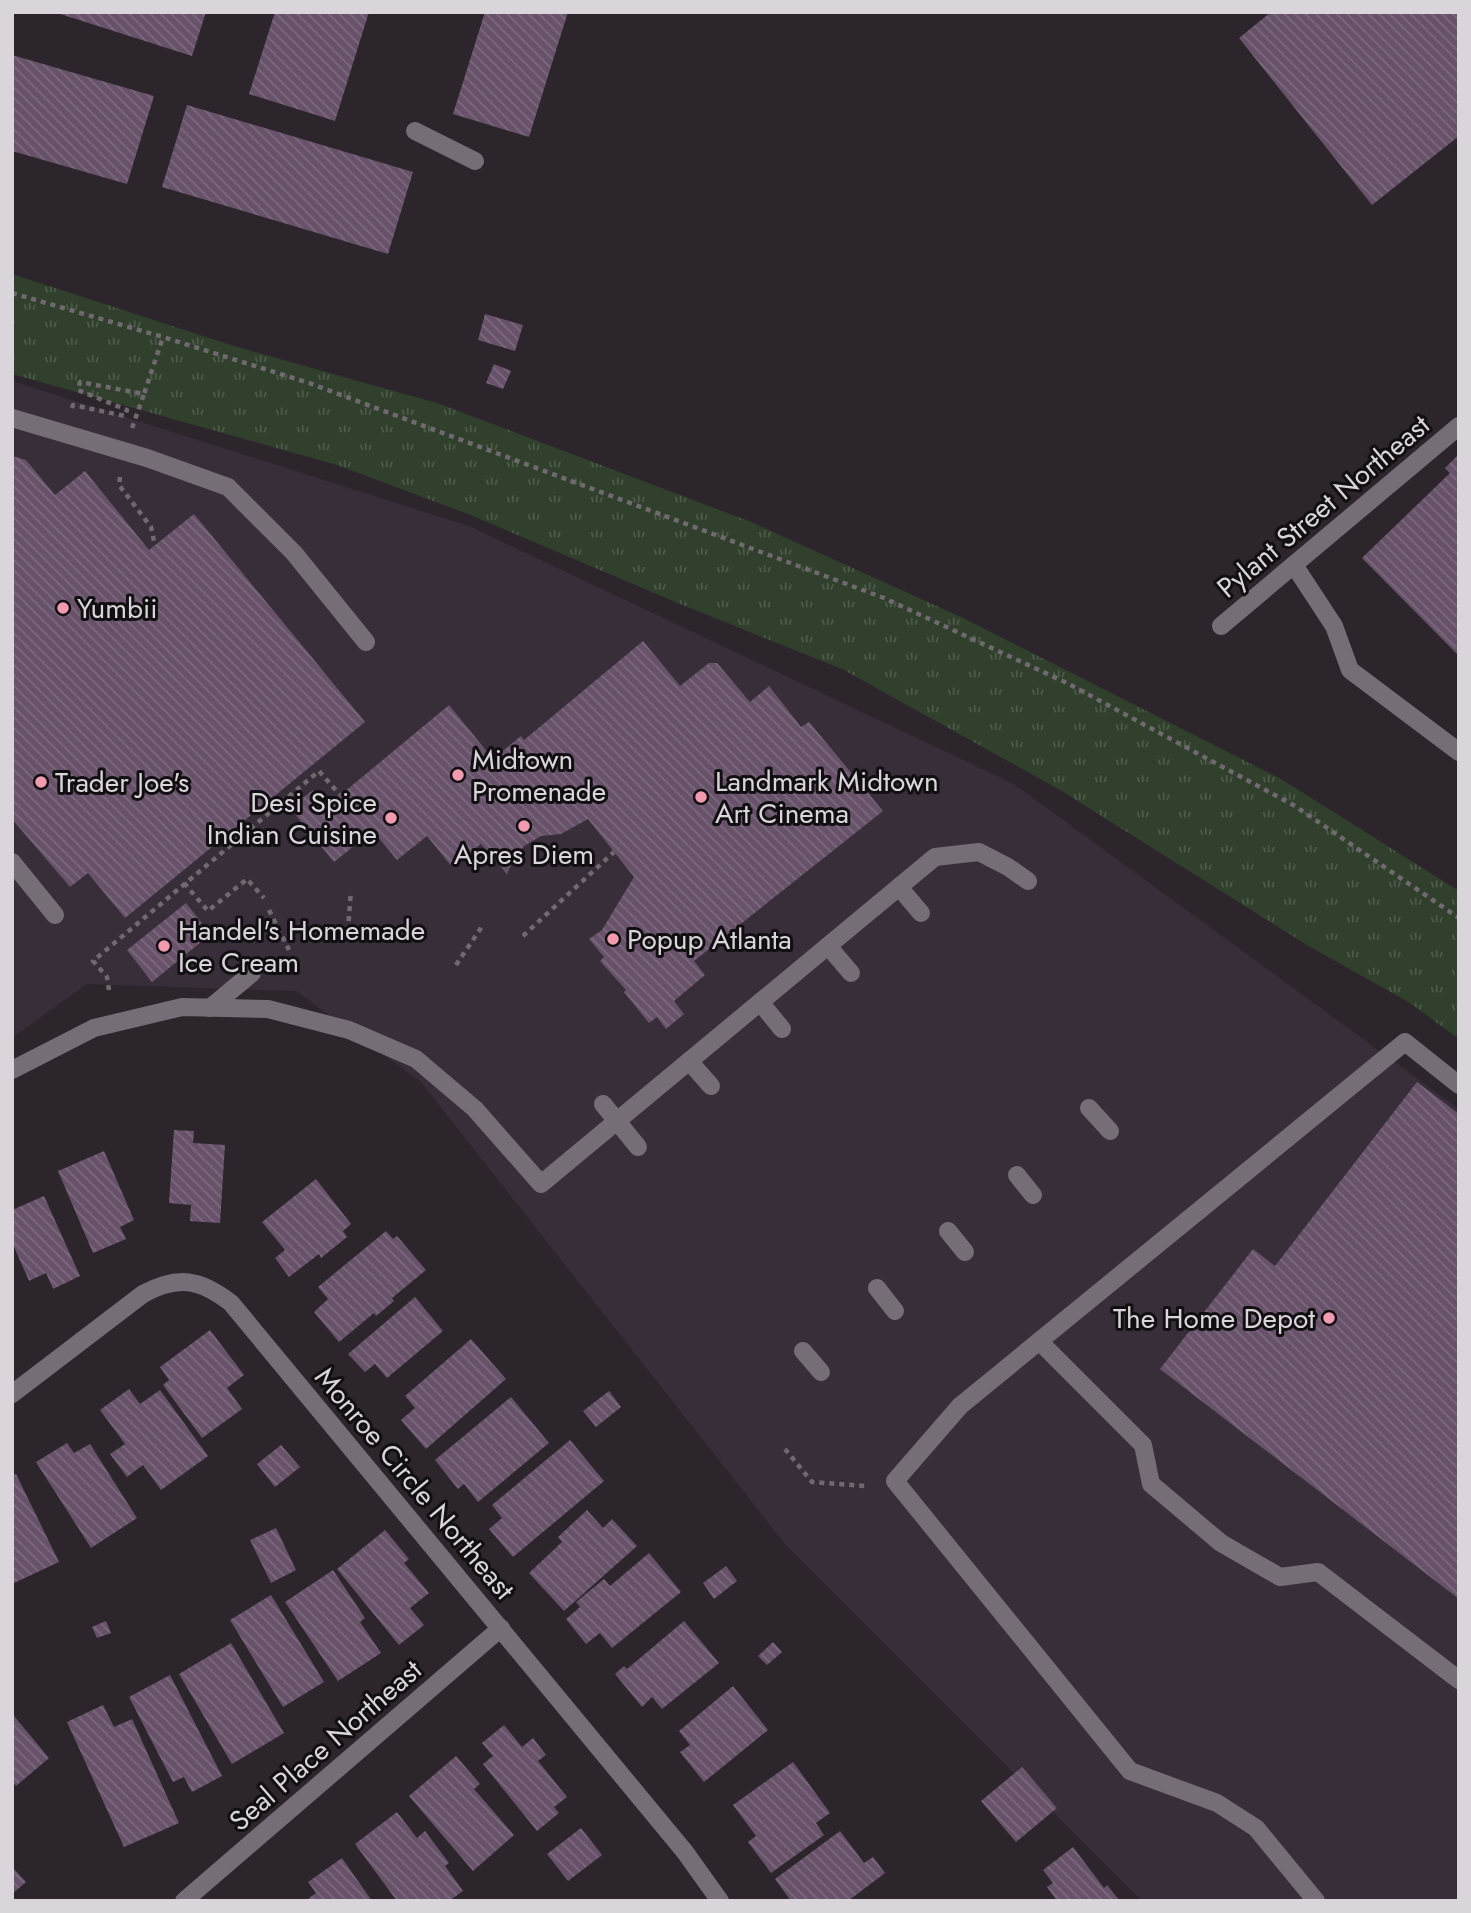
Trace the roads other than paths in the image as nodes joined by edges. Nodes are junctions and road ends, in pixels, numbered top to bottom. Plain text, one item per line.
1 (415, 131) dead end
2 (475, 161) dead end
3 (12, 418) edge
4 (1459, 426) edge
5 (1294, 565) junction
6 (1221, 626) dead end
7 (366, 642) dead end
8 (1459, 752) edge
9 (12, 862) edge
10 (1028, 881) dead end
11 (899, 887) junction
12 (921, 913) dead end
13 (55, 915) dead end
14 (828, 946) junction
15 (252, 973) dead end
16 (851, 973) dead end
17 (760, 1002) junction
18 (210, 1008) junction
19 (782, 1029) dead end
20 (689, 1061) junction
21 (12, 1070) edge
22 (1459, 1085) edge
23 (711, 1086) dead end
24 (603, 1104) dead end
25 (1089, 1108) dead end
26 (617, 1121) junction
27 (1110, 1131) dead end
28 (638, 1147) dead end
29 (1017, 1175) dead end
30 (1033, 1195) dead end
31 (948, 1231) dead end
32 (965, 1252) dead end
33 (877, 1289) dead end
34 (895, 1311) dead end
35 (1039, 1341) junction
36 (803, 1351) dead end
37 (821, 1372) dead end
38 (12, 1394) edge
39 (501, 1628) junction
40 (1459, 1679) edge
41 (184, 1901) edge
42 (720, 1901) edge
43 (1316, 1901) edge

1 - 2 street
3 - 7 street
4 - 5 street, Pylant Street Northeast
5 - 6 street, Pylant Street Northeast
5 - 8 street
9 - 13 street
10 - 11 street
11 - 12 street
11 - 14 street
14 - 16 street
14 - 17 street
15 - 18 street
17 - 19 street
17 - 20 street
18 - 21 street
18 - 26 street
20 - 23 street
20 - 26 street
22 - 35 street
24 - 26 street
25 - 27 street
26 - 28 street
29 - 30 street
31 - 32 street
33 - 34 street
35 - 40 street
35 - 43 street
36 - 37 street
38 - 39 street, Monroe Circle Northeast
39 - 41 street, Seal Place Northeast
39 - 42 street, Monroe Circle Northeast

